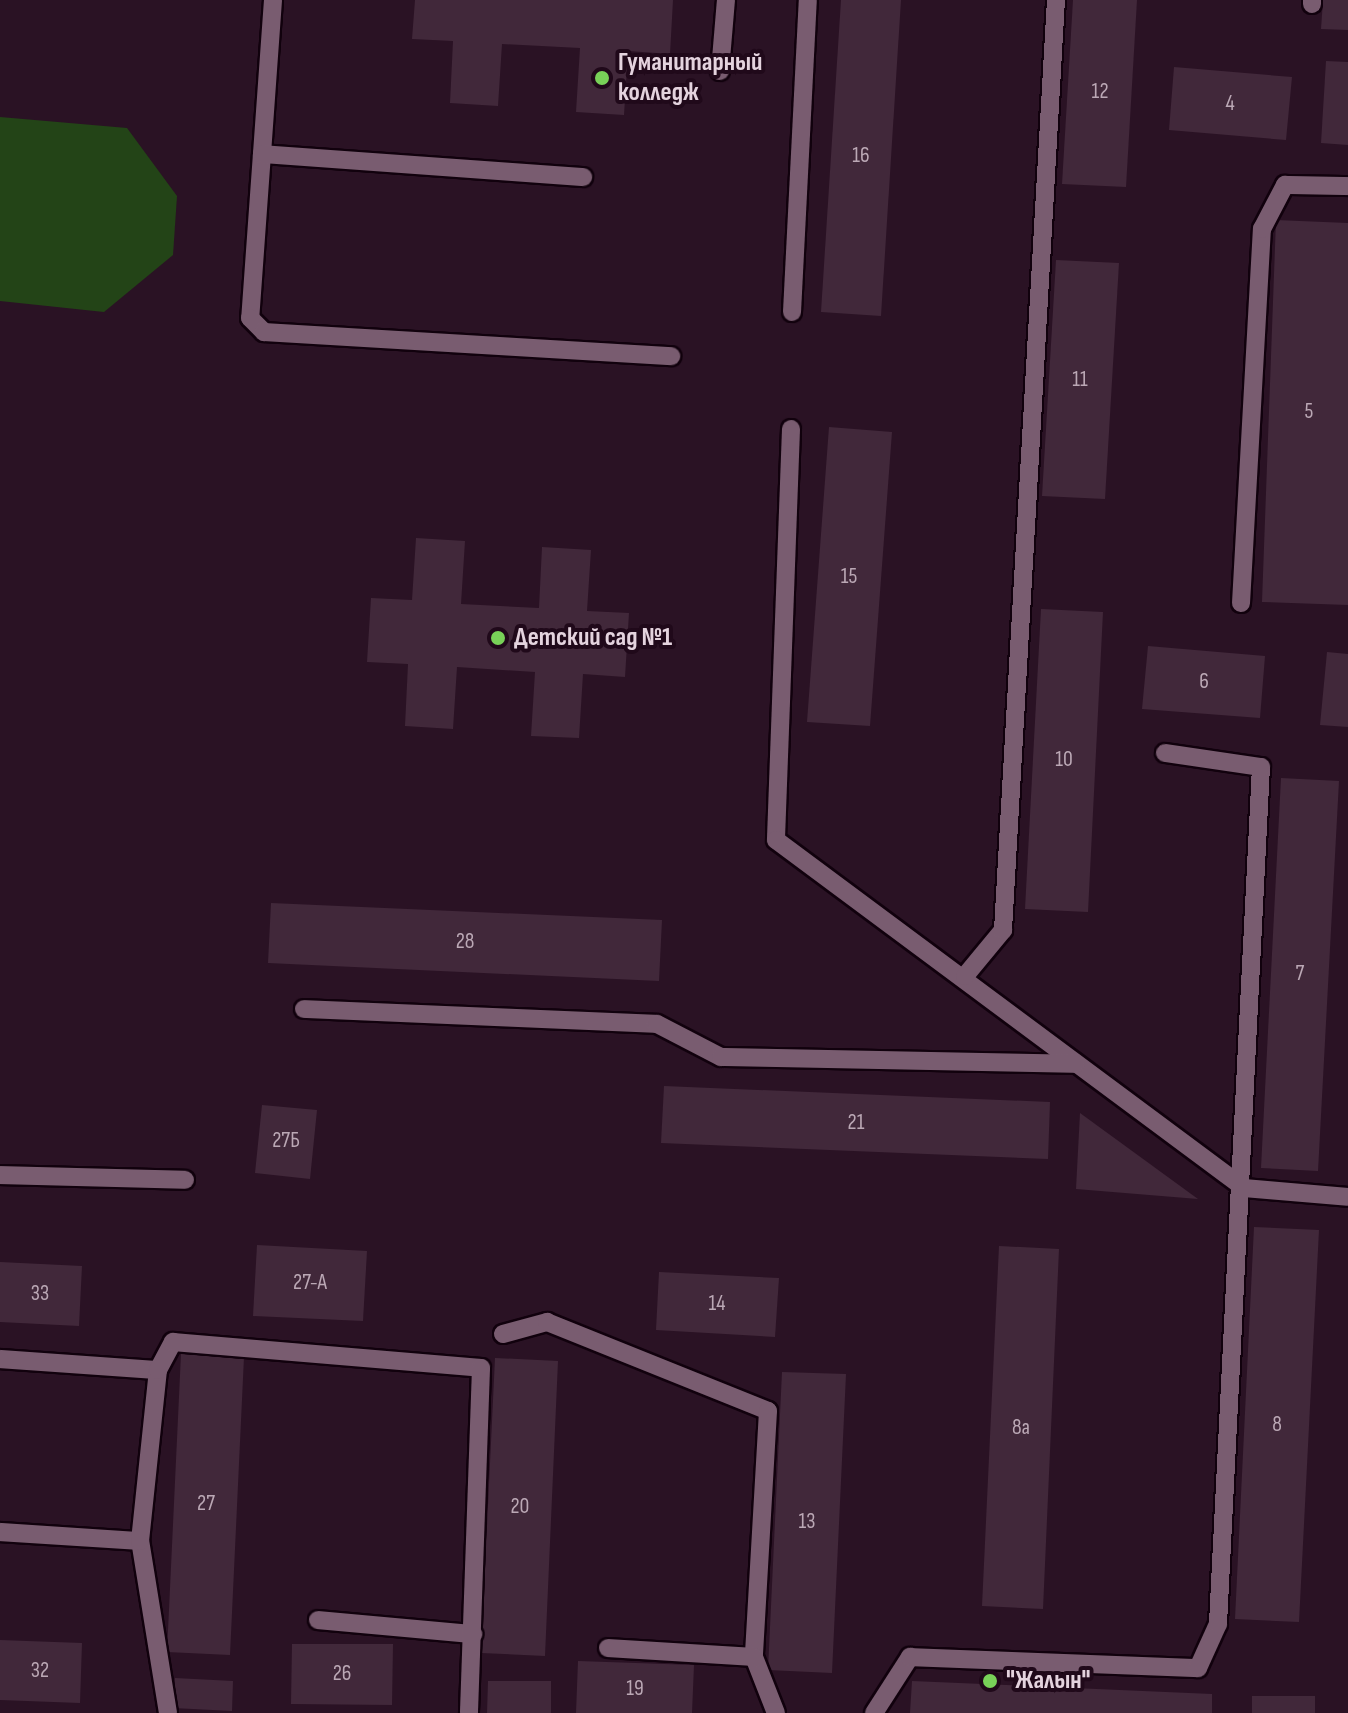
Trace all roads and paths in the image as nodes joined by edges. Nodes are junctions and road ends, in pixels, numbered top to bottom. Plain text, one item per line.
1 (273, 0) edge
2 (726, 0) edge
3 (808, 0) edge
4 (1056, 0) edge
5 (720, 71) dead end
6 (262, 154) junction
7 (583, 177) dead end
8 (1348, 186) edge
9 (792, 312) dead end
10 (671, 356) dead end
11 (791, 429) dead end
12 (1241, 603) dead end
13 (1165, 753) dead end
14 (965, 976) junction
15 (304, 1009) dead end
16 (1076, 1064) junction
17 (0, 1175) edge
18 (185, 1180) dead end
19 (1244, 1188) junction
20 (1348, 1197) edge
21 (503, 1334) dead end
22 (0, 1359) edge
23 (158, 1370) junction
24 (0, 1532) edge
25 (140, 1541) junction
26 (318, 1620) dead end
27 (473, 1634) junction
28 (608, 1648) dead end
29 (754, 1657) junction
30 (168, 1713) edge
31 (469, 1713) edge
32 (776, 1713) edge
33 (874, 1713) edge

1 - 6 lane
2 - 5 lane
3 - 9 lane
4 - 14 lane
6 - 7 lane
6 - 10 lane
8 - 12 lane
11 - 14 lane
13 - 19 lane
14 - 16 lane
15 - 16 lane
16 - 19 lane
17 - 18 lane
19 - 20 lane
19 - 33 lane
21 - 29 lane
22 - 23 lane
23 - 25 lane
23 - 27 lane
24 - 25 lane
25 - 30 lane
26 - 27 lane
27 - 31 lane
28 - 29 lane
29 - 32 lane

